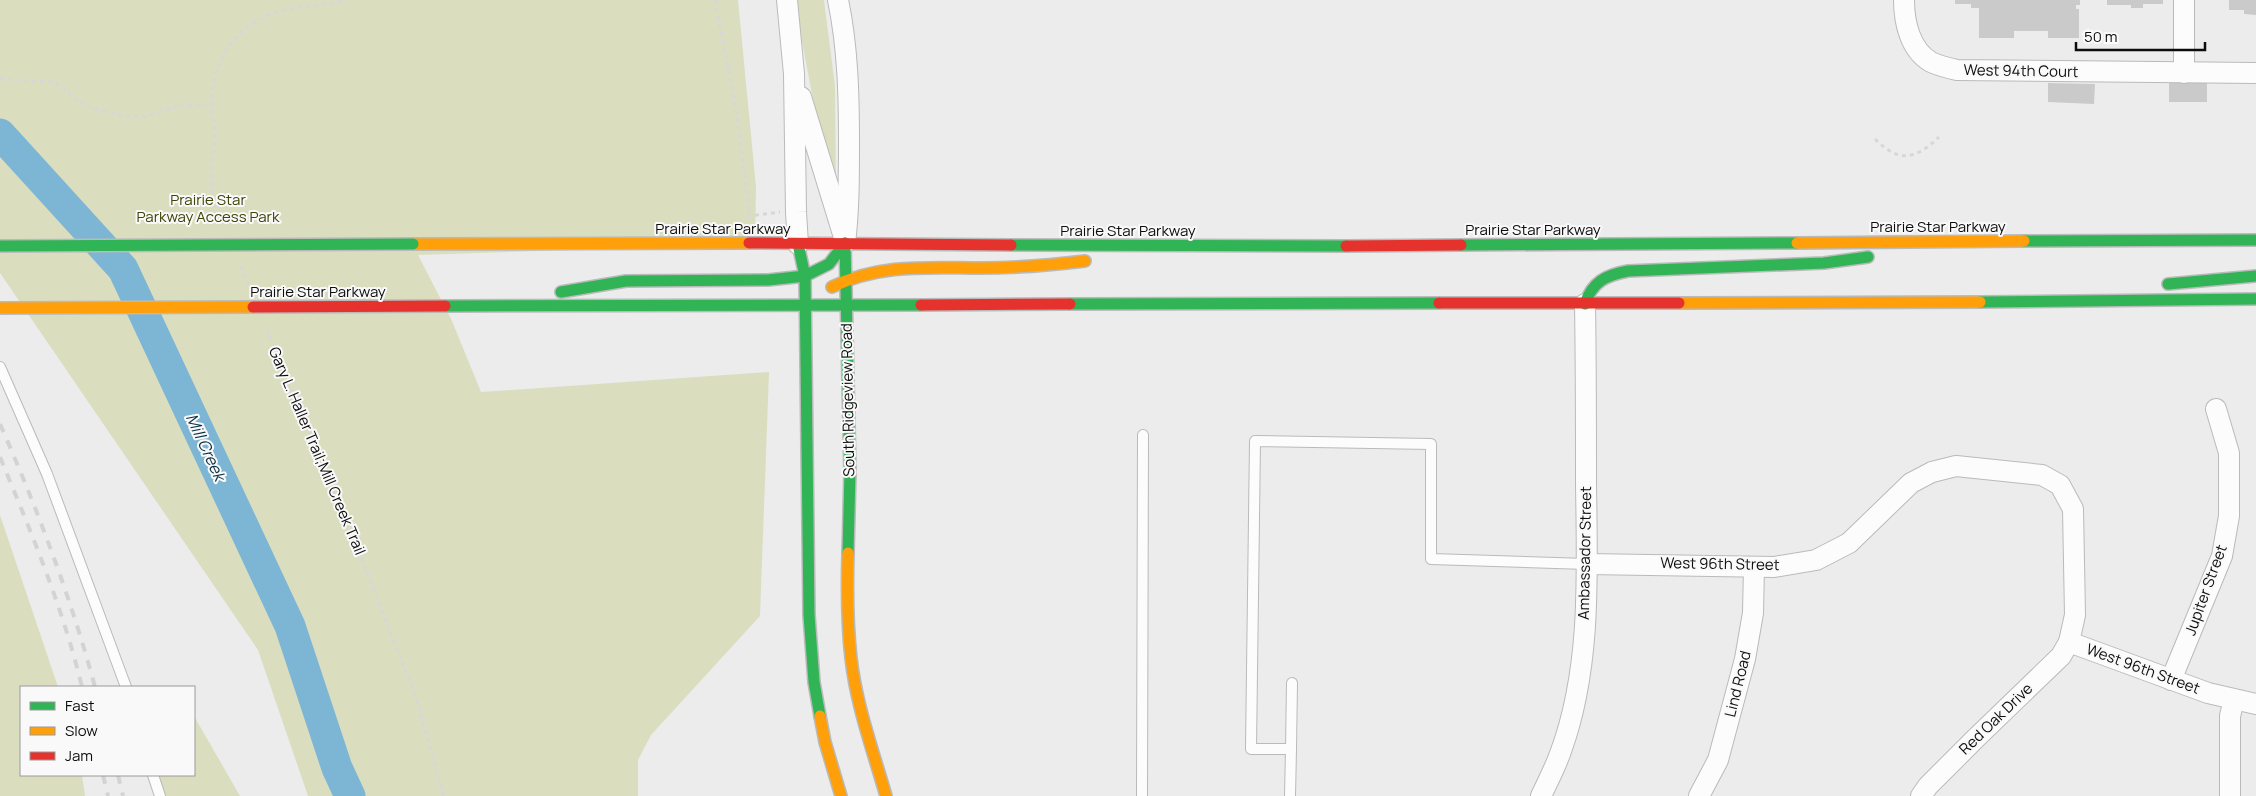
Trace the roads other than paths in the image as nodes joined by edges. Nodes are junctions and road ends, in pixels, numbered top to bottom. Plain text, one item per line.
1 (787, 0) edge
2 (838, 0) edge
3 (1904, 0) edge
4 (2184, 0) edge
5 (2184, 73) junction
6 (2256, 73) edge
7 (794, 74) junction
8 (2256, 240) edge
9 (1908, 242) junction
10 (845, 243) junction
11 (798, 244) junction
12 (0, 246) edge
13 (1132, 247) junction
14 (864, 273) junction
15 (805, 276) junction
16 (2256, 276) edge
17 (847, 278) junction
18 (871, 284) dead end
19 (2160, 285) dead end
20 (2121, 288) dead end
21 (888, 294) dead end
22 (2256, 299) edge
23 (1977, 302) junction
24 (804, 304) junction
25 (847, 304) junction
26 (904, 304) junction
27 (1585, 304) junction
28 (509, 305) junction
29 (0, 308) edge
30 (0, 367) edge
31 (2216, 409) dead end
32 (1143, 435) dead end
33 (1587, 564) junction
34 (1754, 567) junction
35 (2069, 642) junction
36 (2171, 680) junction
37 (1292, 683) dead end
38 (126, 686) edge
39 (2234, 700) junction
40 (2256, 704) edge
41 (1291, 749) junction
42 (153, 776) edge
43 (160, 796) edge
44 (841, 796) edge
45 (886, 796) edge
46 (1142, 796) edge
47 (1290, 796) edge
48 (1541, 796) edge
49 (1699, 796) edge
50 (1922, 796) edge
51 (2230, 796) edge

1 - 7 street
2 - 10 street, South Ridgeview Road
3 - 5 street, West 94th Court
4 - 5 street
5 - 6 street, West 94th Court
7 - 10 street
7 - 11 street
8 - 9 main road, Prairie Star Parkway
9 - 13 main road, Prairie Star Parkway
9 - 27 main road
10 - 11 main road, Prairie Star Parkway
10 - 13 main road, Prairie Star Parkway
10 - 14 main road
10 - 15 main road
10 - 17 main road, South Ridgeview Road
11 - 12 main road, Prairie Star Parkway, bridge
11 - 15 main road
13 - 14 main road
14 - 17 main road
14 - 18 main road
15 - 24 main road
15 - 28 main road
16 - 19 main road
17 - 24 main road
17 - 25 main road, South Ridgeview Road
20 - 23 main road
21 - 26 main road
22 - 23 main road, Prairie Star Parkway
23 - 27 main road, Prairie Star Parkway
24 - 25 main road, Prairie Star Parkway
24 - 28 main road, Prairie Star Parkway
24 - 44 main road
25 - 26 main road, Prairie Star Parkway
25 - 45 main road, South Ridgeview Road
26 - 27 main road, Prairie Star Parkway
27 - 33 street, Ambassador Street
28 - 29 main road, Prairie Star Parkway, bridge
30 - 38 lane
31 - 36 street, Jupiter Street
32 - 46 lane
33 - 34 street, West 96th Street
33 - 41 lane
33 - 48 street, Ambassador Street
34 - 35 street, West 96th Street
34 - 49 street, Lind Road
35 - 36 street, West 96th Street
35 - 50 street, Red Oak Drive
36 - 39 street, West 96th Street
37 - 41 lane
39 - 40 street, West 96th Street
39 - 51 street
41 - 47 lane
42 - 43 lane

